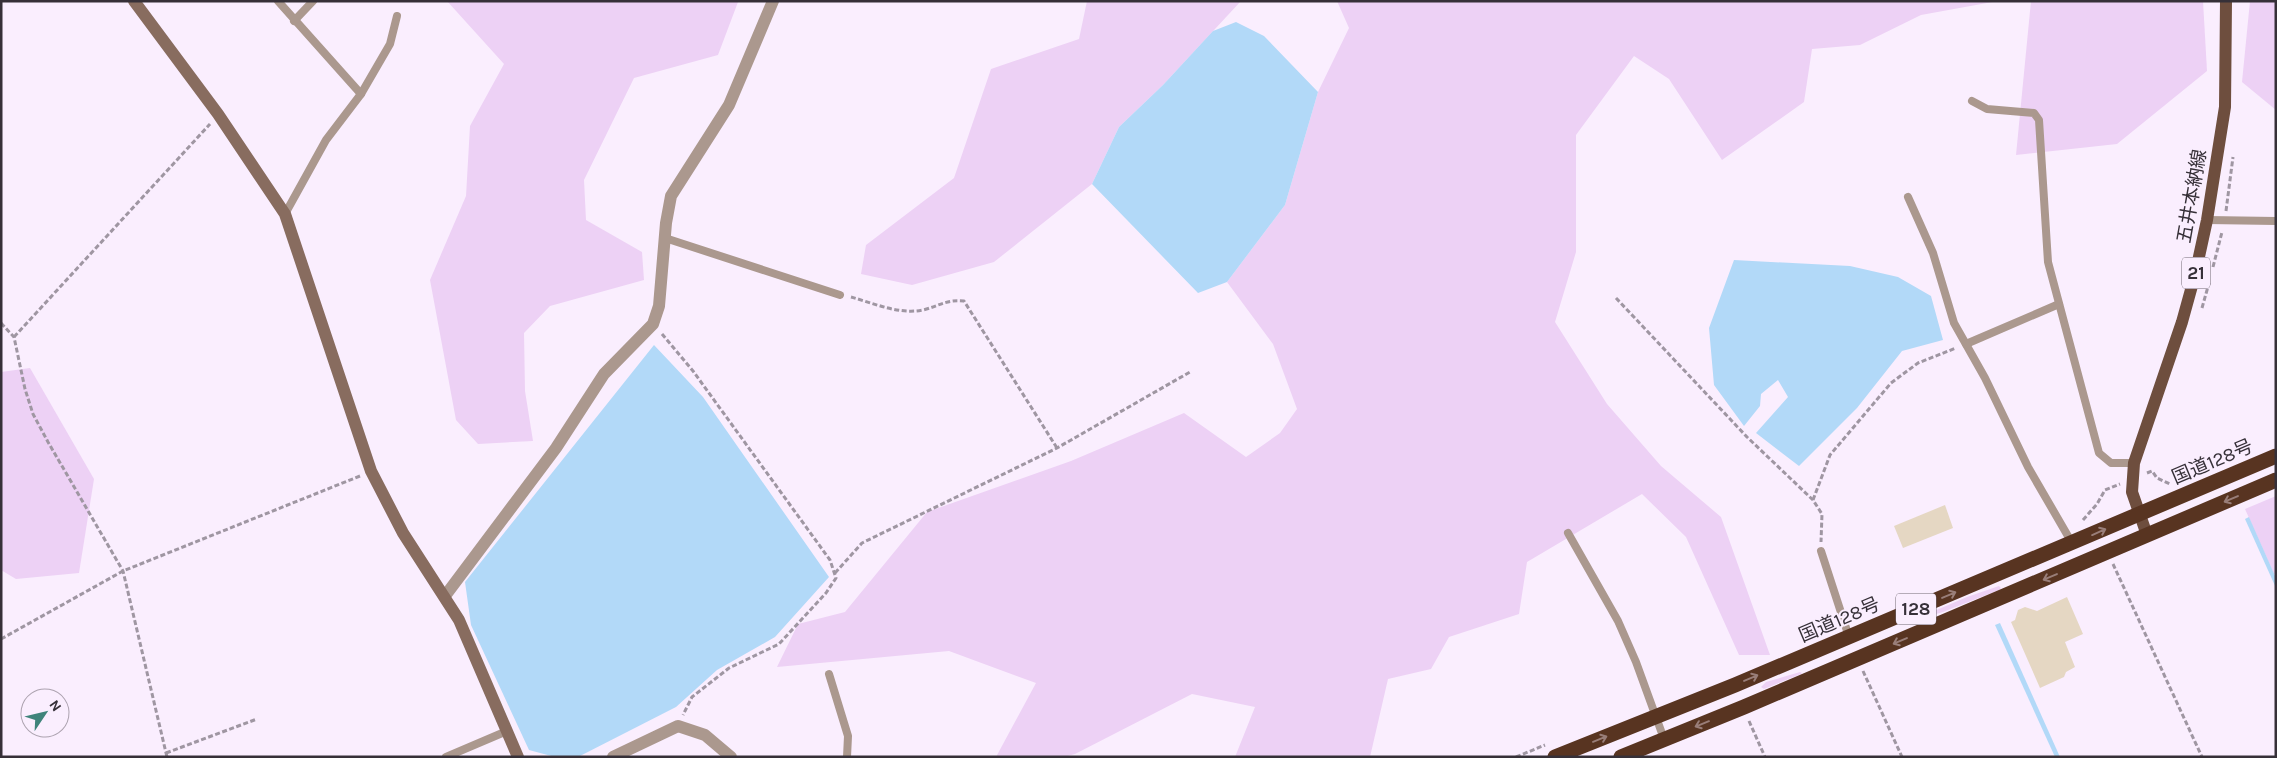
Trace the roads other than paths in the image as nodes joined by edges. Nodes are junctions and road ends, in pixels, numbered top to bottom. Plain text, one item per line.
1 (134, 1) edge
2 (278, 1) edge
3 (313, 1) edge
4 (773, 1) edge
5 (2226, 1) edge
6 (396, 16) dead end
7 (294, 20) junction
8 (361, 94) junction
9 (1972, 101) dead end
10 (1908, 197) dead end
11 (286, 214) junction
12 (2207, 220) junction
13 (2276, 220) edge
14 (665, 238) junction
15 (840, 295) road end
16 (2059, 304) junction
17 (1966, 344) junction
18 (2276, 456) edge
19 (2134, 462) junction
20 (2276, 480) edge
21 (2139, 514) junction
22 (1568, 534) dead end
23 (2147, 535) junction
24 (2072, 544) junction
25 (1821, 551) road end
26 (445, 596) junction
27 (1849, 637) junction
28 (829, 674) dead end
29 (1656, 717) junction
30 (507, 731) junction
31 (1664, 739) junction
32 (446, 757) edge
33 (518, 757) edge
34 (613, 757) edge
35 (731, 757) edge
36 (847, 757) edge
37 (1555, 757) edge
38 (1621, 757) edge

1 - 11 street
2 - 7 lane
3 - 7 lane
4 - 14 street
5 - 12 main road, 五井本納線 / 21
6 - 8 lane
7 - 8 lane
8 - 11 lane
9 - 16 lane
10 - 17 lane
11 - 26 street
12 - 13 lane
12 - 19 main road, 五井本納線 / 21
14 - 15 lane
14 - 26 street
16 - 17 lane
16 - 19 lane
17 - 24 lane
18 - 21 highway, 国道128号 / 128
19 - 21 main road, 五井本納線 / 21
20 -> 23 highway, 128
21 - 23 main road, 五井本納線 / 21
24 -> 21 highway, 国道128号 / 128
22 - 29 lane
23 -> 31 highway, 128
27 -> 24 highway, 国道128号 / 128
25 - 27 lane
26 - 30 street
29 -> 27 highway, 国道128号 / 128
28 - 36 lane
29 - 31 lane
37 -> 29 highway, 国道128号 / 128
30 - 32 lane
30 - 33 street
31 - 38 highway, 128
34 - 35 street

